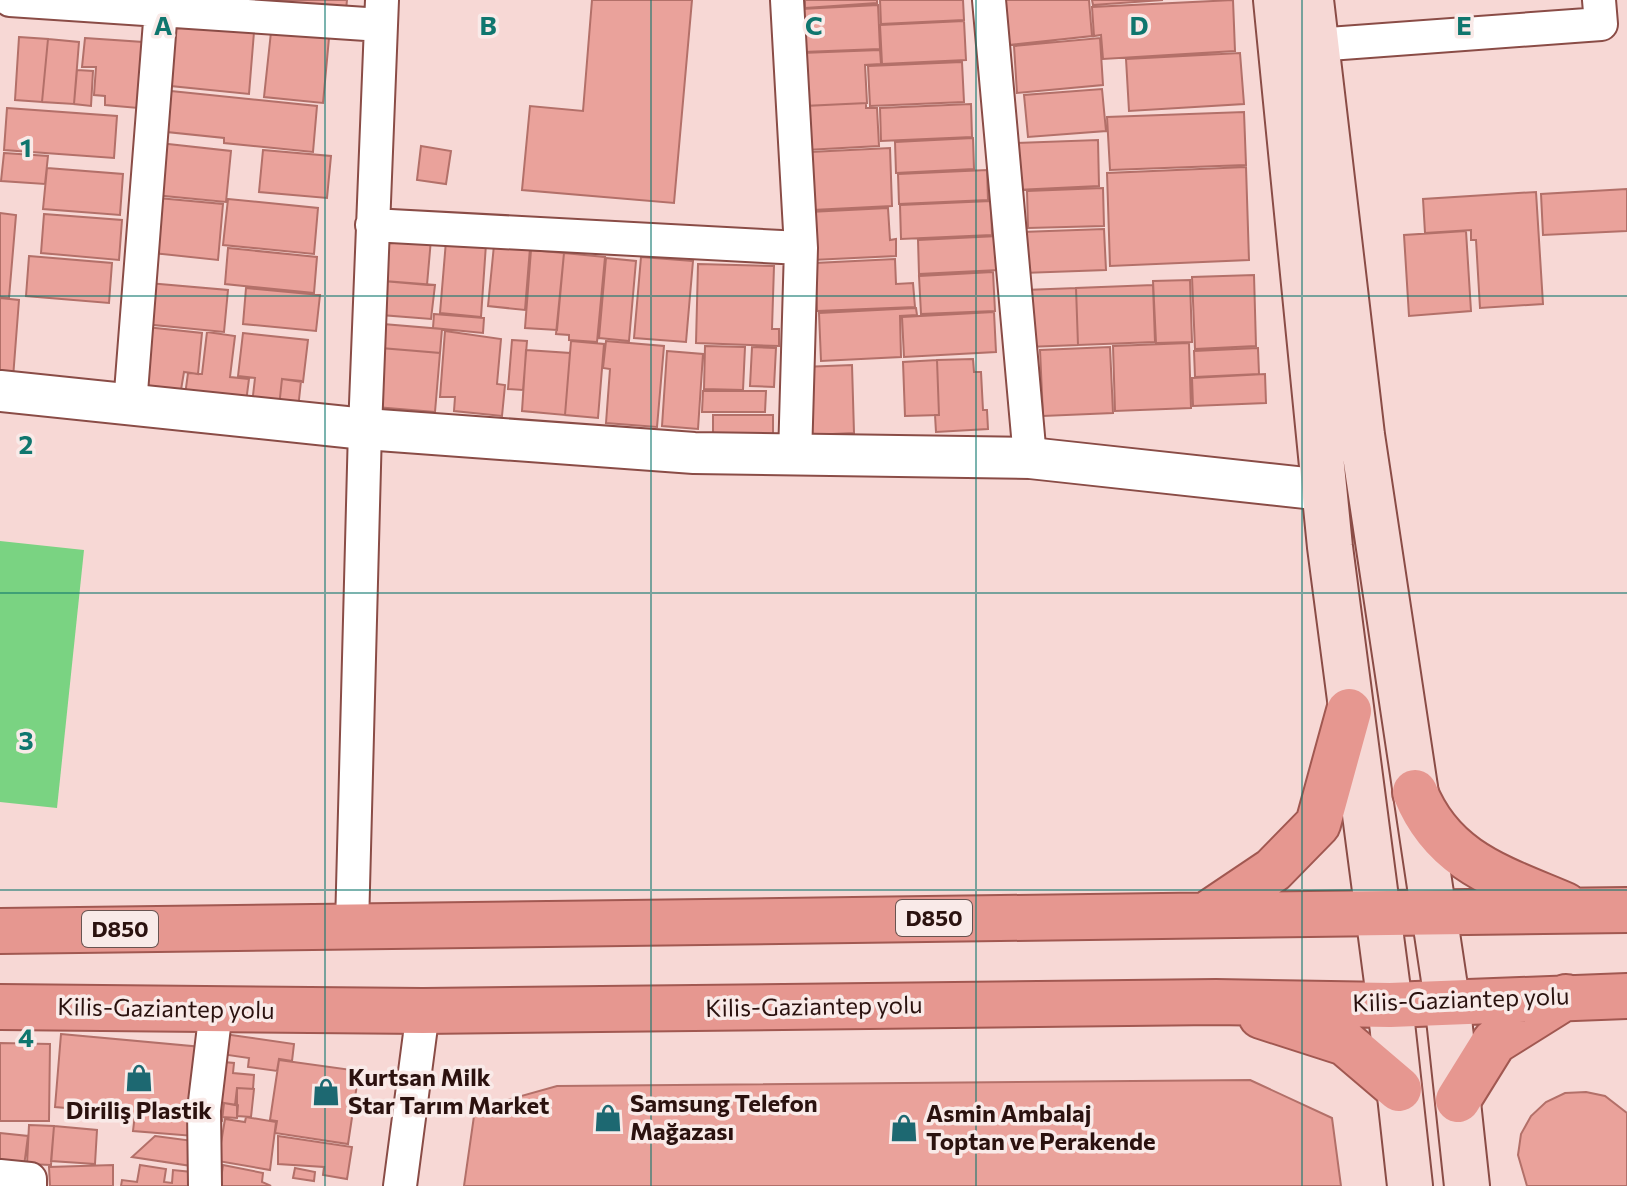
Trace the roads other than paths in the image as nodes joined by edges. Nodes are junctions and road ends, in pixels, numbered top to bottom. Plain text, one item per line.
1 (10, 0) edge
2 (787, 0) edge
3 (989, 0) edge
4 (1276, 0) edge
5 (1311, 0) edge
6 (161, 9) junction
7 (382, 12) edge
8 (1609, 15) edge
9 (1315, 45) junction
10 (372, 225) junction
11 (801, 248) junction
12 (0, 391) edge
13 (130, 405) junction
14 (365, 429) junction
15 (795, 457) junction
16 (1030, 458) junction
17 (1324, 490) junction
18 (1349, 711) junction
19 (1415, 792) junction
20 (1579, 910) junction
21 (1627, 910) edge
22 (1377, 914) junction
23 (1434, 914) junction
24 (1206, 915) junction
25 (352, 926) junction
26 (0, 931) edge
27 (1627, 996) edge
28 (1566, 997) junction
29 (1447, 1000) junction
30 (1216, 1002) junction
31 (1390, 1005) junction
32 (0, 1007) edge
33 (216, 1010) junction
34 (423, 1011) junction
35 (1399, 1089) junction
36 (1458, 1100) junction
37 (0, 1176) edge
38 (30, 1186) edge
39 (205, 1186) edge
40 (400, 1186) edge
41 (1410, 1186) edge
42 (1467, 1186) edge

1 - 6 street
2 - 11 street
3 - 16 street
4 - 17 main road
5 - 9 main road
6 - 7 street
6 - 13 street
7 - 10 street
8 - 9 street
9 - 19 main road
10 - 11 street
10 - 14 street
11 - 15 street
12 - 13 street
13 - 14 street
14 - 15 street
14 - 25 street
15 - 16 street
16 - 17 street
17 - 18 main road
18 - 22 main road
18 - 24 highway
19 - 20 highway
19 - 23 main road
20 - 21 highway, D850
20 - 23 highway, D850
22 - 23 highway, D850
22 - 24 highway, D850
22 - 31 main road
23 - 29 main road
24 - 25 highway, D850
25 - 26 highway, D850
27 - 28 highway, Kilis-Gaziantep yolu
28 - 29 highway, Kilis-Gaziantep yolu
28 - 36 highway
29 - 31 highway, Kilis-Gaziantep yolu
29 - 36 main road
30 - 31 highway, Kilis-Gaziantep yolu
30 - 34 highway, Kilis-Gaziantep yolu
30 - 35 highway
31 - 35 main road
32 - 33 highway, Kilis-Gaziantep yolu
33 - 34 highway, Kilis-Gaziantep yolu
33 - 39 street
34 - 40 street
35 - 41 main road
36 - 42 main road
37 - 38 street

